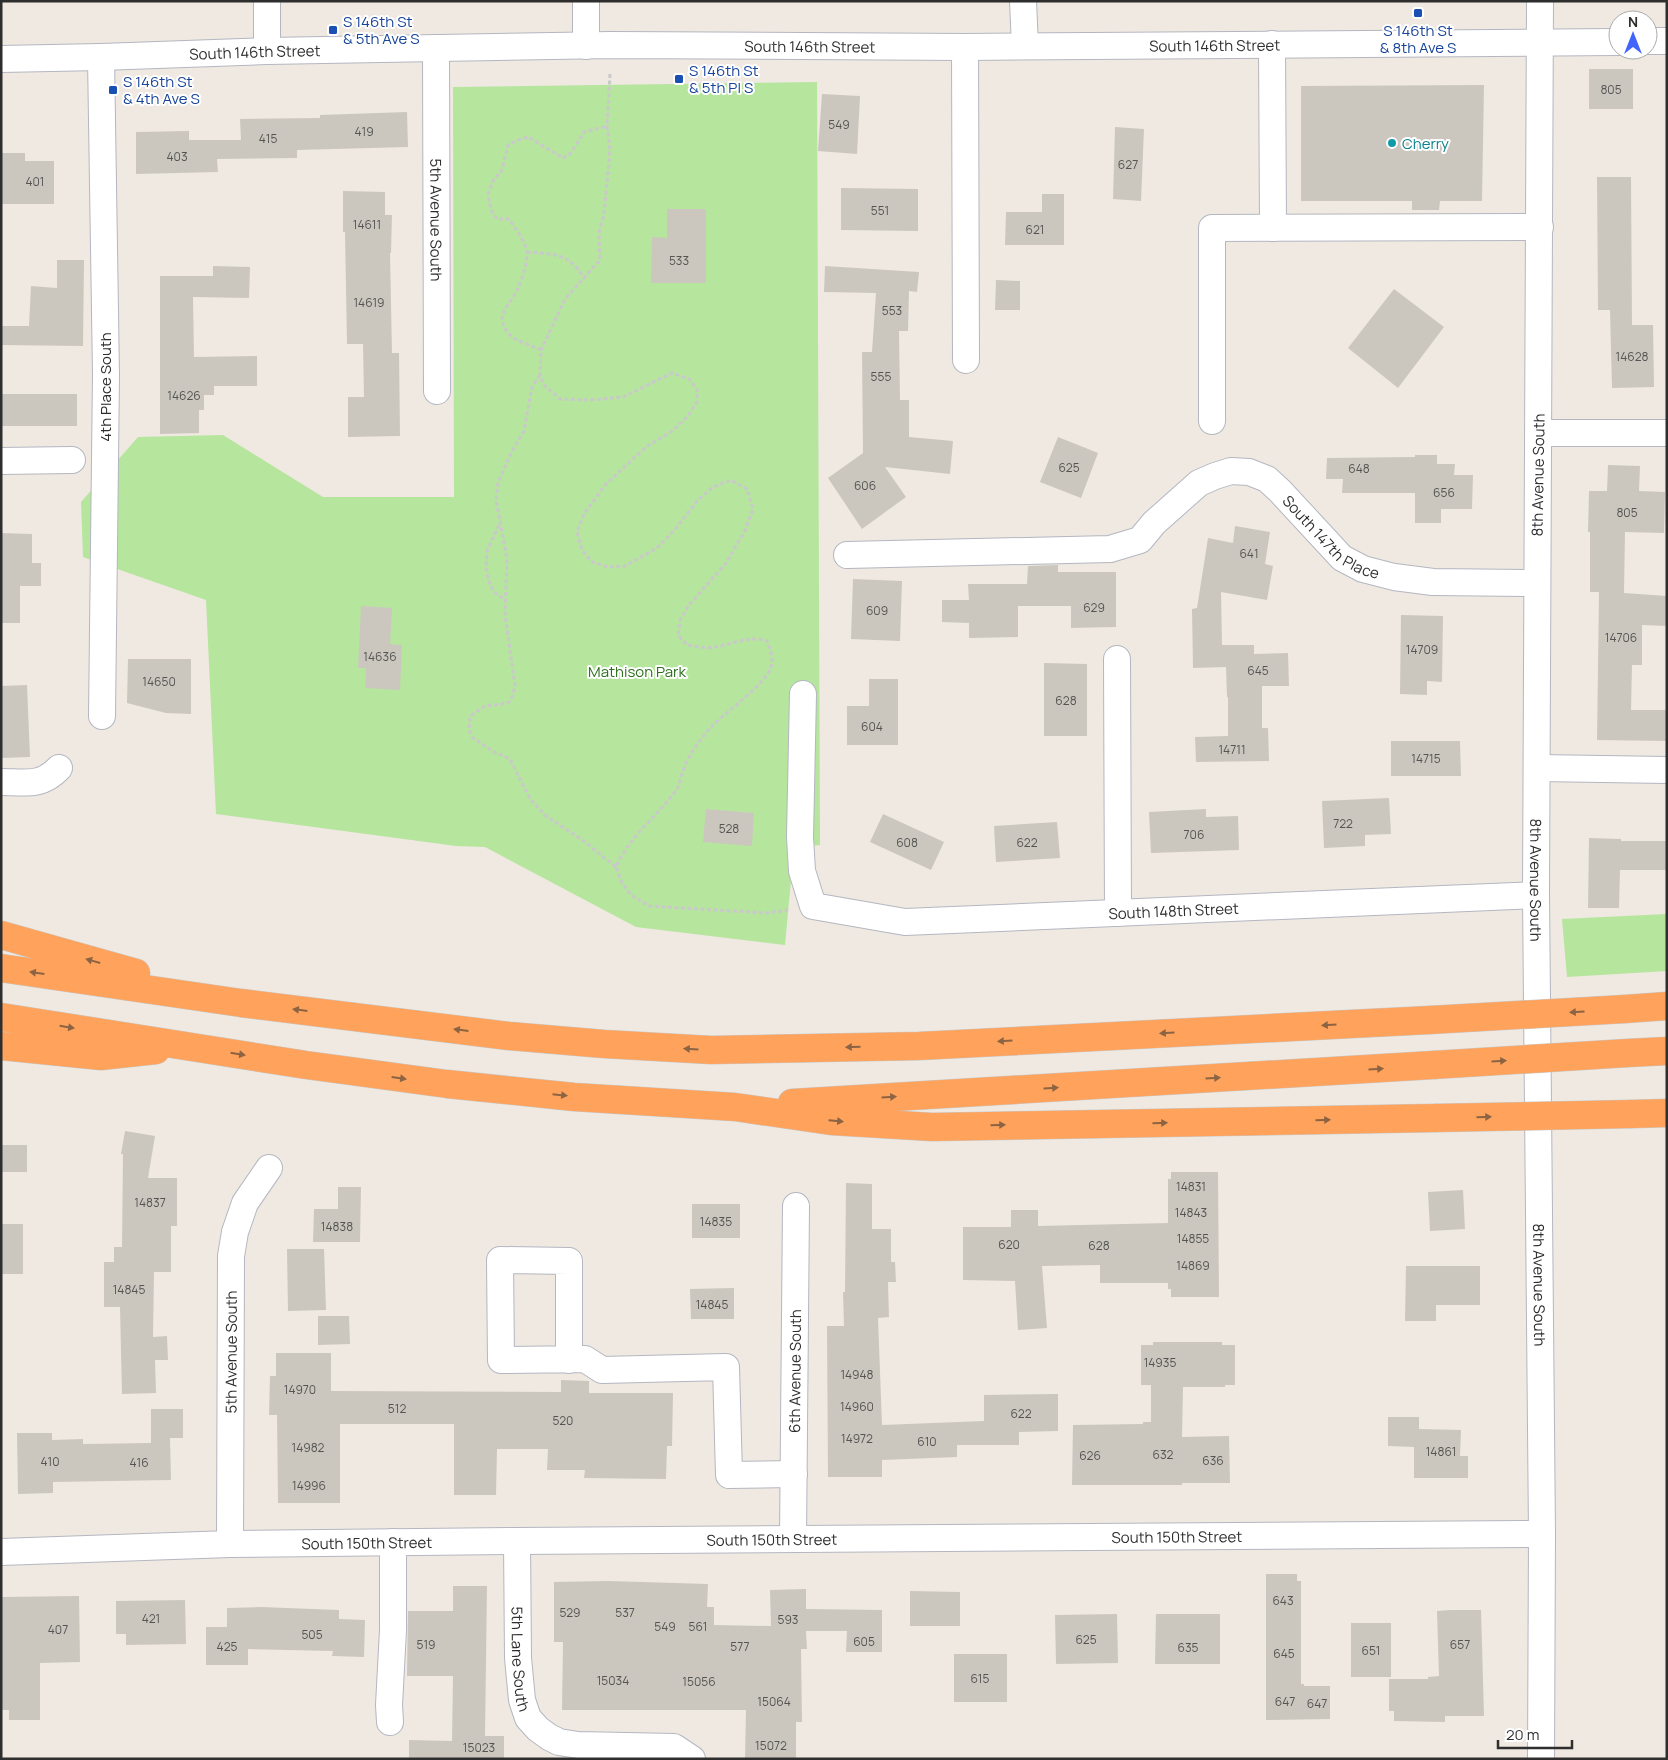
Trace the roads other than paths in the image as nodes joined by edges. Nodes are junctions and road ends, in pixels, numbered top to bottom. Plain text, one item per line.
1 (267, 1) edge
2 (586, 1) edge
3 (1022, 1) edge
4 (1540, 1) edge
5 (1540, 42) junction
6 (1608, 42) edge
7 (1272, 44) junction
8 (586, 46) junction
9 (1024, 46) junction
10 (964, 47) junction
11 (436, 48) junction
12 (267, 51) junction
13 (101, 57) junction
14 (1, 59) edge
15 (1540, 227) junction
16 (1273, 228) junction
17 (966, 360) dead end
18 (437, 392) dead end
19 (1212, 421) dead end
20 (1539, 433) junction
21 (1667, 433) edge
22 (72, 460) dead end
23 (1, 461) edge
24 (847, 555) dead end
25 (1537, 583) junction
26 (1117, 659) dead end
27 (803, 694) dead end
28 (102, 716) dead end
29 (59, 768) dead end
30 (1537, 768) junction
31 (1667, 770) edge
32 (1, 782) edge
33 (1536, 895) junction
34 (1118, 913) junction
35 (1, 935) edge
36 (1, 968) edge
37 (241, 1003) junction
38 (1667, 1006) edge
39 (1, 1017) edge
40 (1, 1046) edge
41 (190, 1046) junction
42 (1667, 1051) edge
43 (736, 1106) junction
44 (1667, 1113) edge
45 (269, 1168) dead end
46 (796, 1206) dead end
47 (569, 1360) junction
48 (794, 1474) junction
49 (1542, 1534) junction
50 (793, 1539) junction
51 (518, 1541) junction
52 (393, 1542) junction
53 (230, 1544) junction
54 (1, 1552) edge
55 (390, 1722) dead end
56 (650, 1753) edge
57 (692, 1759) edge
58 (1541, 1759) edge

1 - 12 street
2 - 8 street
3 - 9 street
4 - 5 street, 8th Avenue South
5 - 6 street, South 146th Street
5 - 7 street, South 146th Street
5 - 15 street, 8th Avenue South
7 - 9 street, South 146th Street
7 - 16 street
8 - 10 street, South 146th Street
8 - 11 street, South 146th Street
9 - 10 street, South 146th Street
10 - 17 street
11 - 12 street, South 146th Street
11 - 18 street, 5th Avenue South
12 - 13 street, South 146th Street
13 - 14 street, South 146th Street
13 - 28 street, 4th Place South
15 - 16 street
15 - 20 street, 8th Avenue South
16 - 19 street
20 - 21 street
20 - 25 street, 8th Avenue South
22 - 23 street
24 - 25 street, South 147th Place
25 - 30 street, 8th Avenue South
26 - 34 street
27 - 34 street, South 148th Street
29 - 32 street
30 - 31 street
30 - 33 street, 8th Avenue South
33 - 34 street, South 148th Street
33 - 49 street, 8th Avenue South
37 -> 35 highway
37 -> 36 highway
38 -> 37 highway, bridge
39 -> 41 highway
40 - 41 highway
41 -> 43 highway
43 -> 42 highway, bridge
43 -> 44 highway, bridge
45 - 53 street, 5th Avenue South
46 - 48 street, 6th Avenue South
47 - 47 street
47 - 48 street
48 - 50 street, 6th Avenue South
49 - 50 street, South 150th Street
49 - 58 street, 8th Avenue South
50 - 51 street, South 150th Street
51 - 52 street, South 150th Street
51 - 56 street, 5th Lane South
52 - 53 street, South 150th Street
52 - 55 street
53 - 54 street, South 150th Street
56 - 57 street, 5th Lane South

